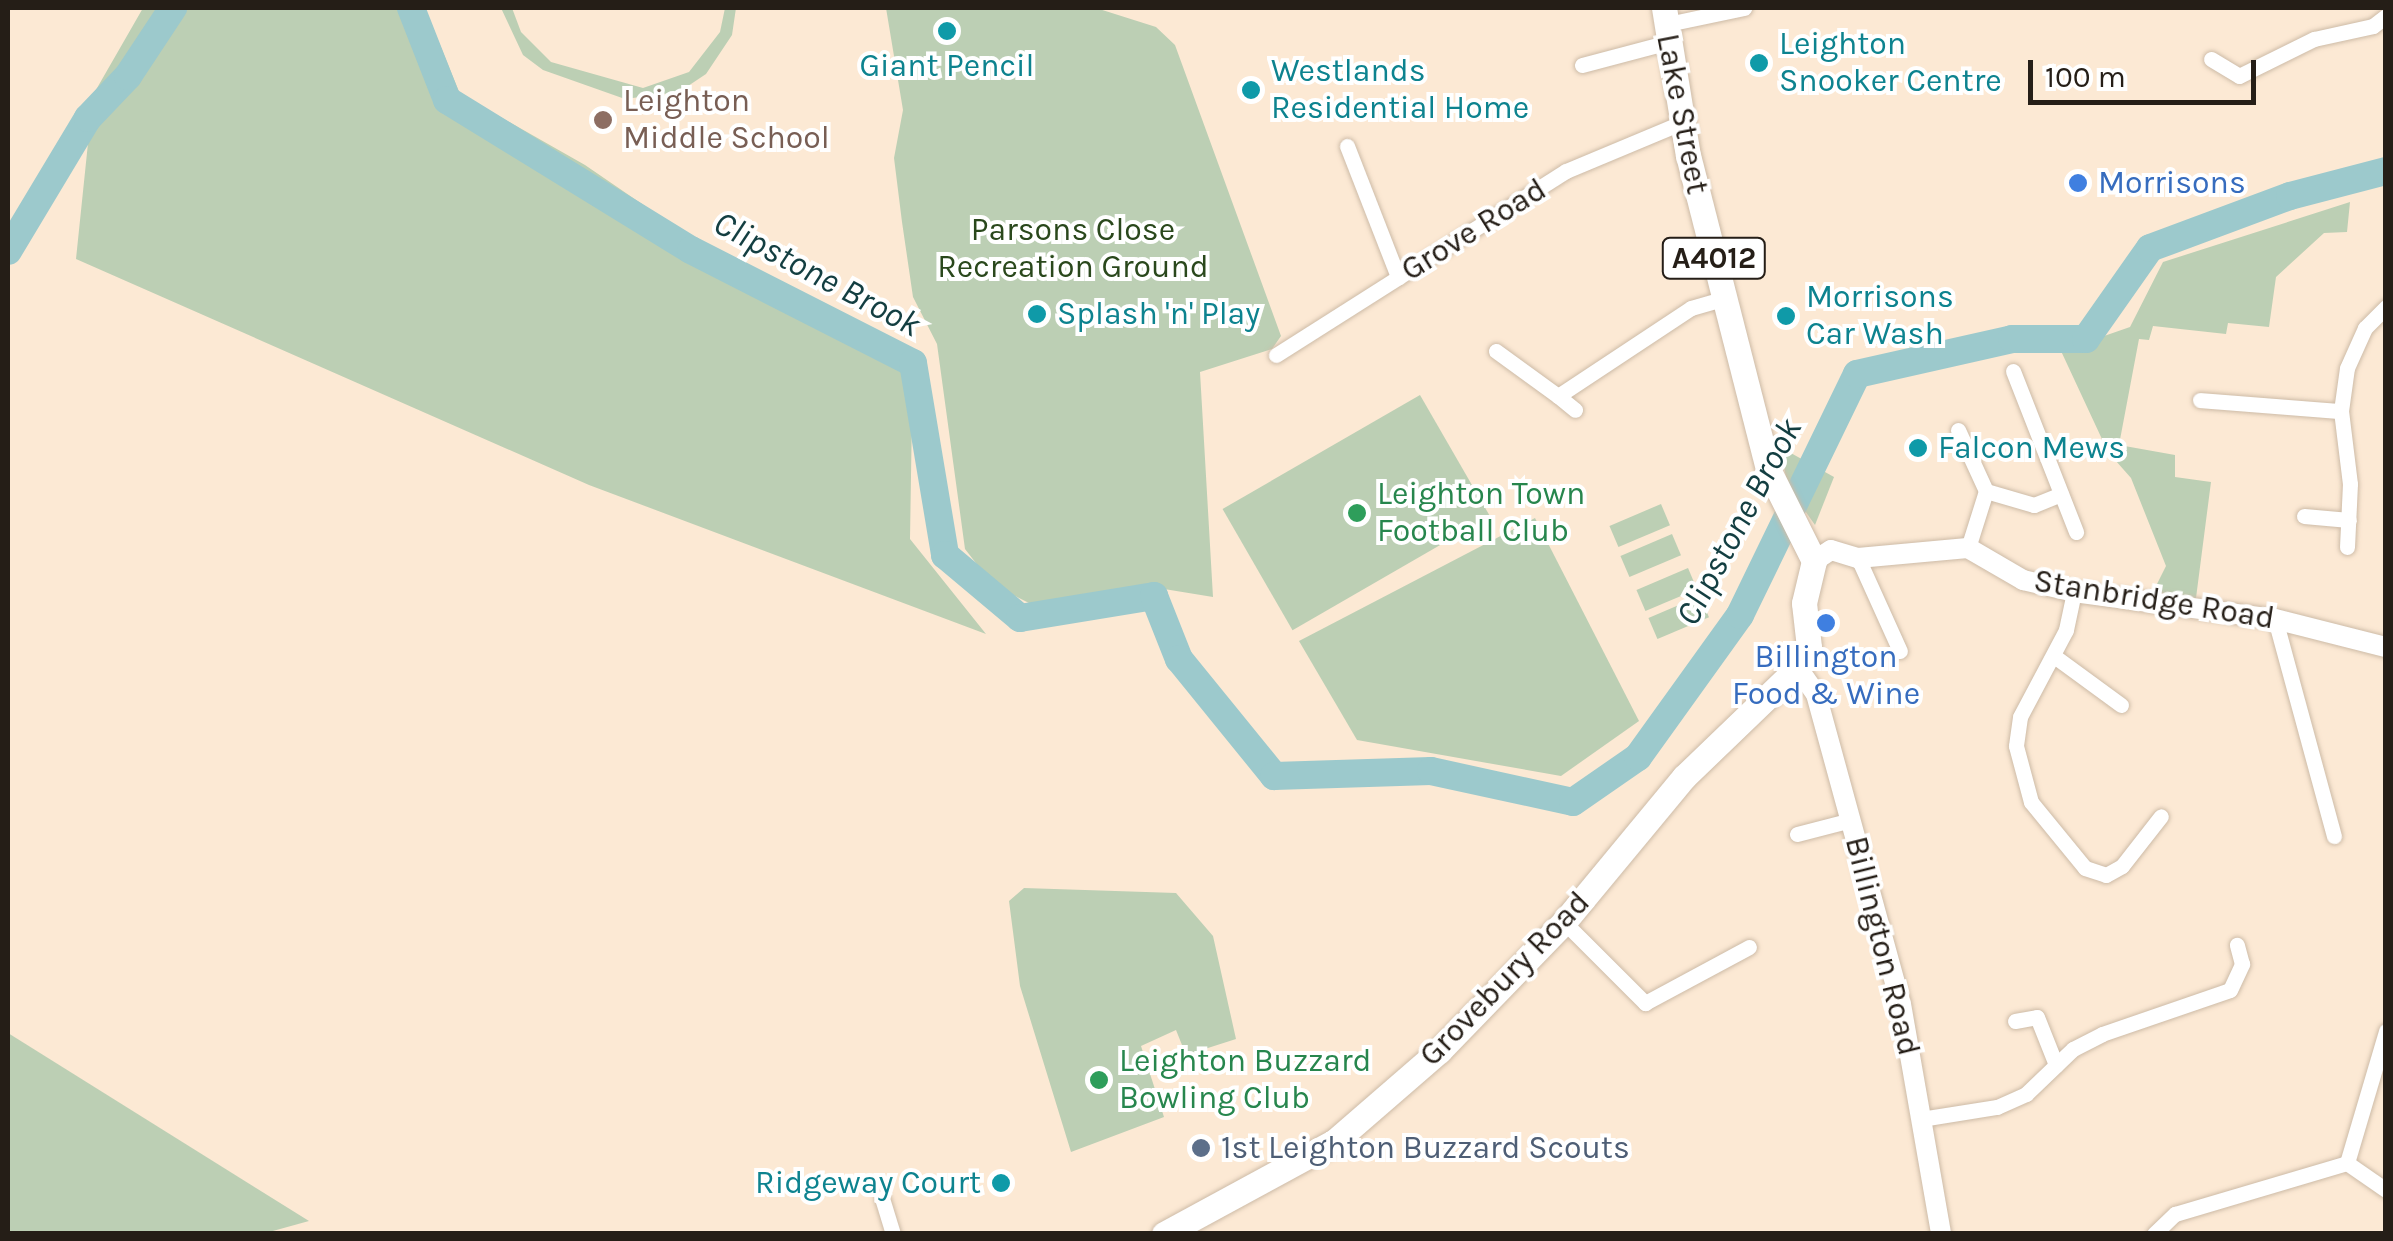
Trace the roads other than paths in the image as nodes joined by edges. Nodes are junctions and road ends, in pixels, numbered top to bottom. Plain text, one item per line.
1 (1744, 8) edge
2 (2386, 16) edge
3 (1664, 25) edge
4 (2211, 59) dead end
5 (1582, 65) dead end
6 (1681, 123) junction
7 (1347, 146) dead end
8 (1398, 277) junction
9 (1726, 298) junction
10 (2384, 310) edge
11 (1496, 351) dead end
12 (1276, 355) dead end
13 (2013, 372) dead end
14 (1558, 396) junction
15 (2200, 400) dead end
16 (1575, 410) dead end
17 (2341, 411) junction
18 (1958, 430) dead end
19 (1986, 491) junction
20 (2061, 494) junction
21 (2304, 516) dead end
22 (2349, 520) junction
23 (2076, 532) dead end
24 (2347, 547) dead end
25 (1968, 548) junction
26 (1810, 551) junction
27 (1858, 558) junction
28 (2074, 592) junction
29 (2275, 619) junction
30 (2386, 647) edge
31 (1900, 650) dead end
32 (2054, 656) junction
33 (1797, 667) junction
34 (2121, 706) dead end
35 (2160, 816) dead end
36 (1851, 820) junction
37 (1796, 834) dead end
38 (2334, 836) dead end
39 (1564, 922) junction
40 (2237, 945) dead end
41 (1749, 947) dead end
42 (2015, 1021) dead end
43 (2386, 1032) edge
44 (2056, 1065) junction
45 (1921, 1119) junction
46 (2347, 1163) junction
47 (2386, 1190) edge
48 (882, 1198) dead end
49 (893, 1234) edge
50 (1164, 1234) edge
51 (1941, 1234) edge
52 (2154, 1234) edge

1 - 3 street
2 - 4 street
3 - 5 street
3 - 6 main road, Lake Street / A4012
6 - 8 street, Grove Road
6 - 9 main road, Lake Street / A4012
7 - 8 street
8 - 12 street, Grove Road
9 - 14 street
9 - 26 main road, Lake Street / A4012
10 - 17 street
11 - 14 street
13 - 20 street
14 - 16 street
15 - 17 street
17 - 22 street
18 - 19 street
19 - 20 street
19 - 25 street
20 - 23 street
21 - 22 street
22 - 24 street
25 - 27 street
25 - 28 street, Stanbridge Road
26 - 27 street
26 - 33 main road
27 - 31 street
28 - 29 street, Stanbridge Road
28 - 32 street
29 - 30 street, Stanbridge Road
29 - 38 street
32 - 34 street
32 - 35 street
33 - 36 street, Billington Road
33 - 39 main road, Grovebury Road
36 - 37 street
36 - 45 street, Billington Road
39 - 41 street
39 - 50 main road, Grovebury Road
40 - 44 street
42 - 44 street
43 - 46 street
44 - 45 street
45 - 51 street, Billington Road
46 - 47 street
46 - 52 street
48 - 49 street

